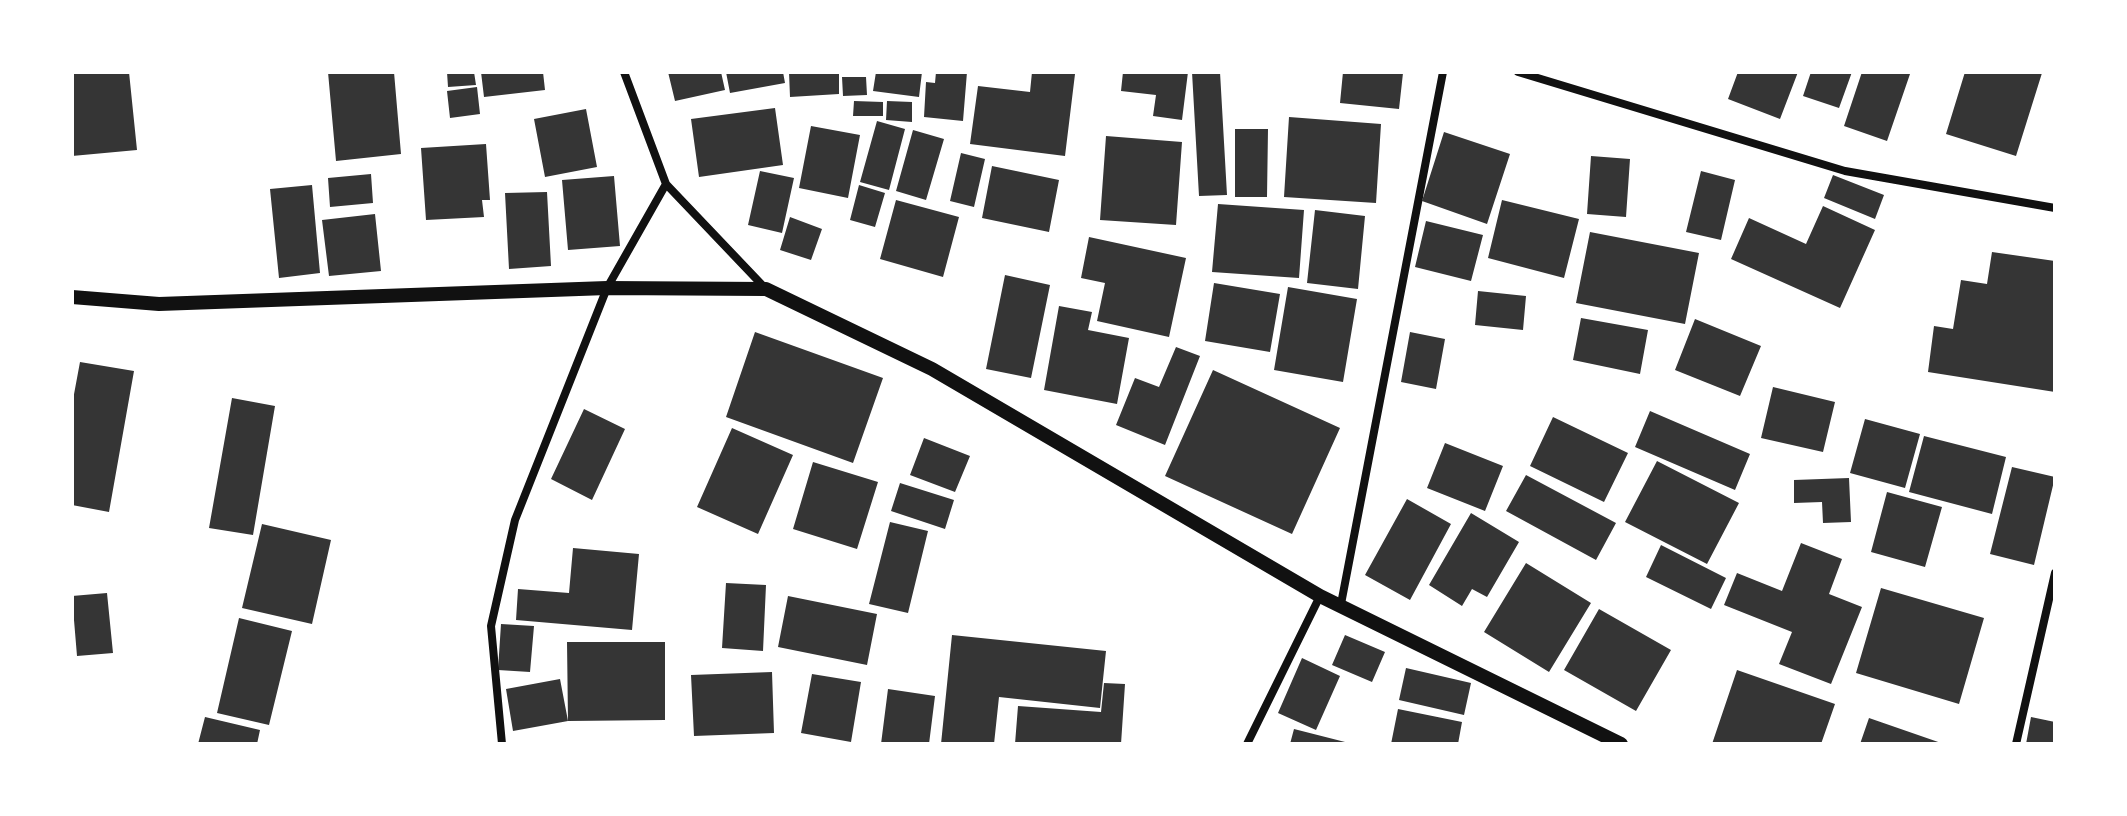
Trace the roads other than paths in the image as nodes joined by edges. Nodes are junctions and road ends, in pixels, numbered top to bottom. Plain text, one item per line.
1 (624, 72) edge
2 (1443, 72) edge
3 (1518, 72) edge
4 (666, 184) junction
5 (2055, 208) edge
6 (607, 288) junction
7 (766, 289) junction
8 (72, 297) edge
9 (2055, 573) edge
10 (1320, 596) junction
11 (1341, 604) junction
12 (502, 744) edge
13 (1247, 744) edge
14 (1621, 744) edge
15 (2016, 744) edge

1 - 4 street
2 - 11 street
3 - 5 street
4 - 6 street
4 - 7 street
6 - 7 street
6 - 8 street
6 - 12 street
7 - 10 street
9 - 15 street
10 - 11 street
10 - 13 street
11 - 14 street

